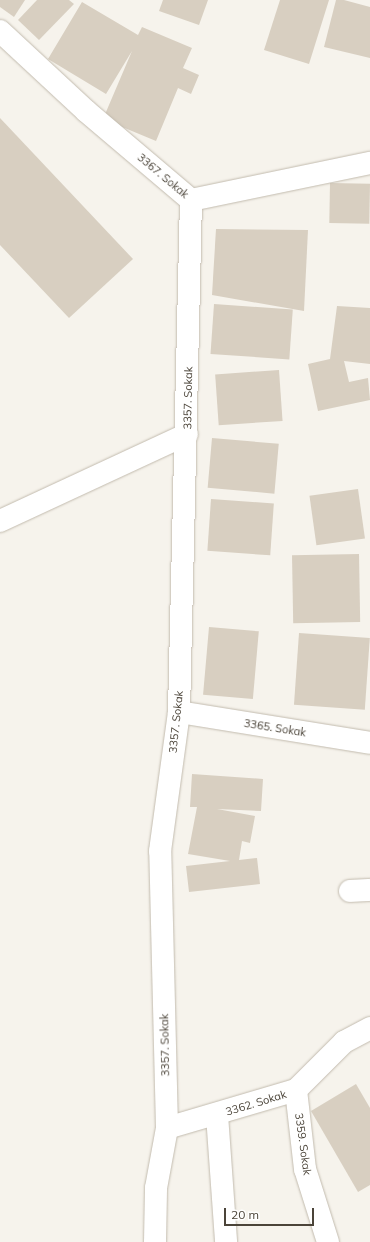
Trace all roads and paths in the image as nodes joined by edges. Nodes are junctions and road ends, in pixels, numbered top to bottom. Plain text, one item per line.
1 (0, 31) edge
2 (370, 163) edge
3 (191, 200) junction
4 (187, 434) junction
5 (0, 521) edge
6 (179, 712) junction
7 (370, 743) edge
8 (370, 1028) edge
9 (296, 1090) junction
10 (217, 1115) junction
11 (167, 1128) junction
12 (155, 1242) edge
13 (226, 1242) edge
14 (328, 1242) edge

1 - 3 street, 3367. Sokak
2 - 3 street, 3367. Sokak
3 - 4 street, 3357. Sokak
4 - 5 street
4 - 6 street, 3357. Sokak
6 - 7 street, 3365. Sokak
6 - 11 street, 3357. Sokak
8 - 9 street, 3362. Sokak
9 - 10 street, 3362. Sokak
9 - 14 street, 3359. Sokak
10 - 11 street, 3362. Sokak
10 - 13 street
11 - 12 street, 3357. Sokak

